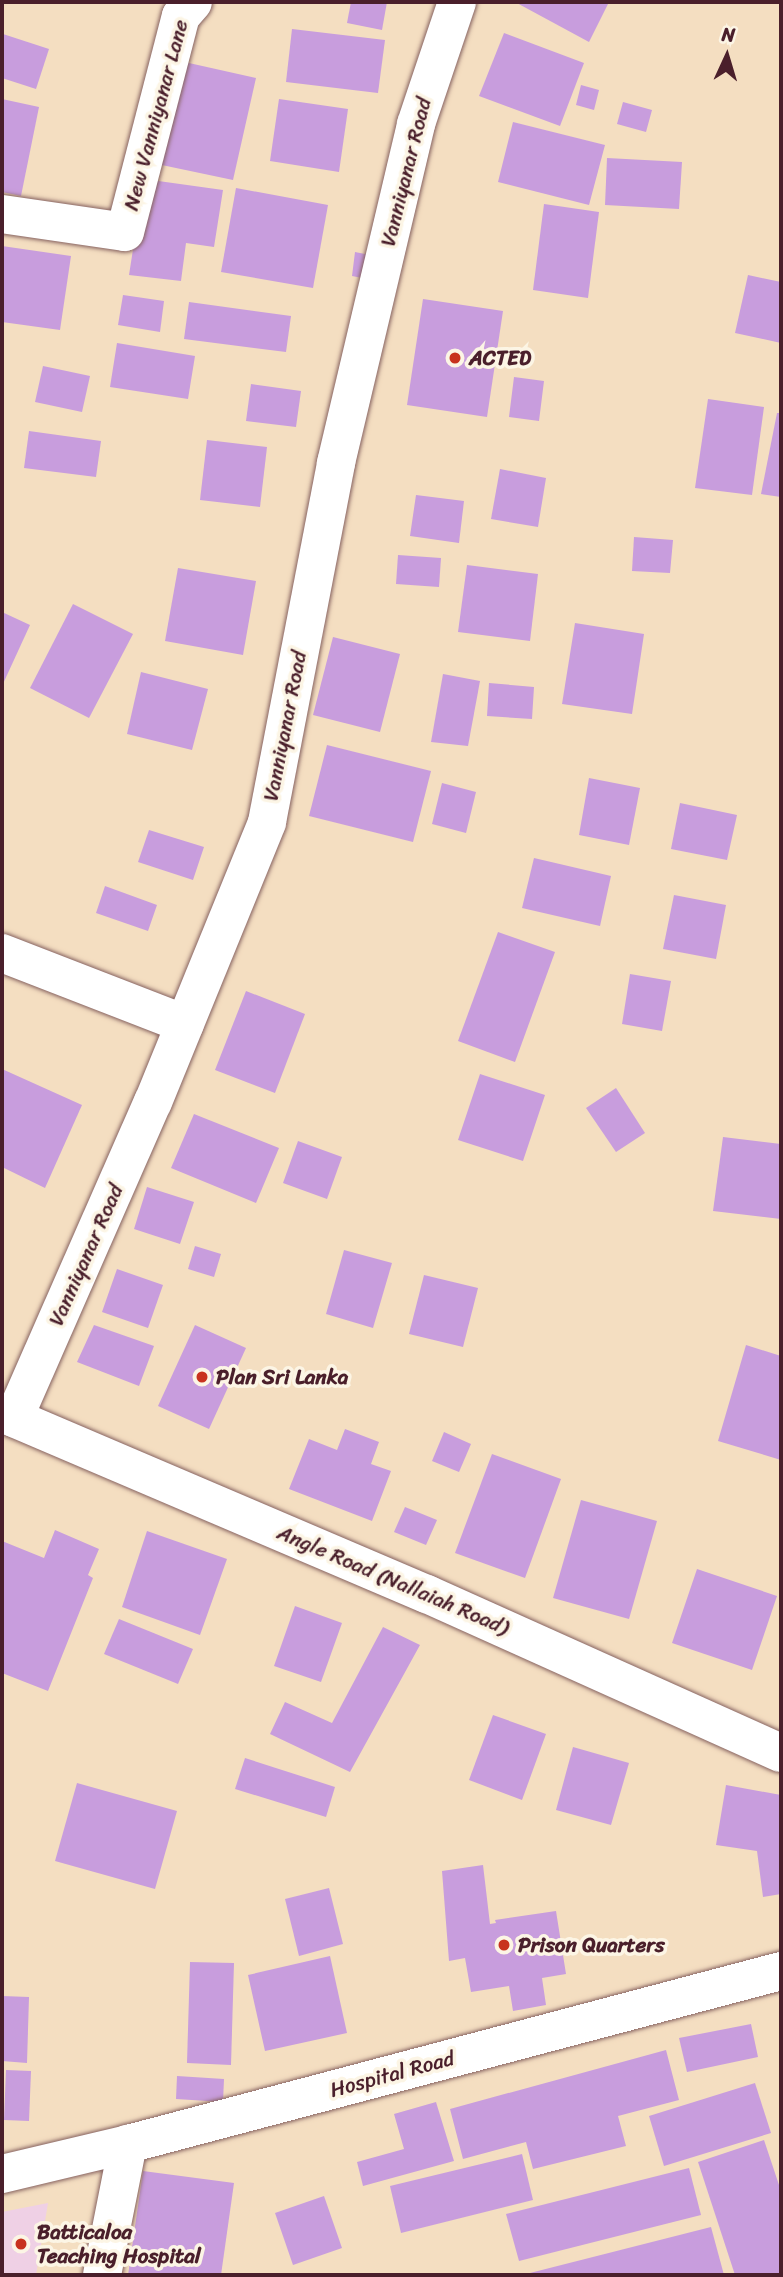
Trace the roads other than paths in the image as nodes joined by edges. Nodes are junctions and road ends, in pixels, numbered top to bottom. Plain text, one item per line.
1 (193, 2) edge
2 (457, 2) edge
3 (2, 214) edge
4 (2, 953) edge
5 (185, 1024) junction
6 (8, 1416) edge
7 (781, 1753) edge
8 (781, 1971) edge
9 (128, 2144) junction
10 (2, 2174) edge
11 (102, 2275) edge

1 - 3 street, New Vanniyanar Lane
2 - 5 street, Vanniyanar Road
4 - 5 street
5 - 6 street, Vanniyanar Road
6 - 7 street, Angle Road (Nallaiah Road)
8 - 9 street, Hospital Road
9 - 10 street, Hospital Road
9 - 11 street

